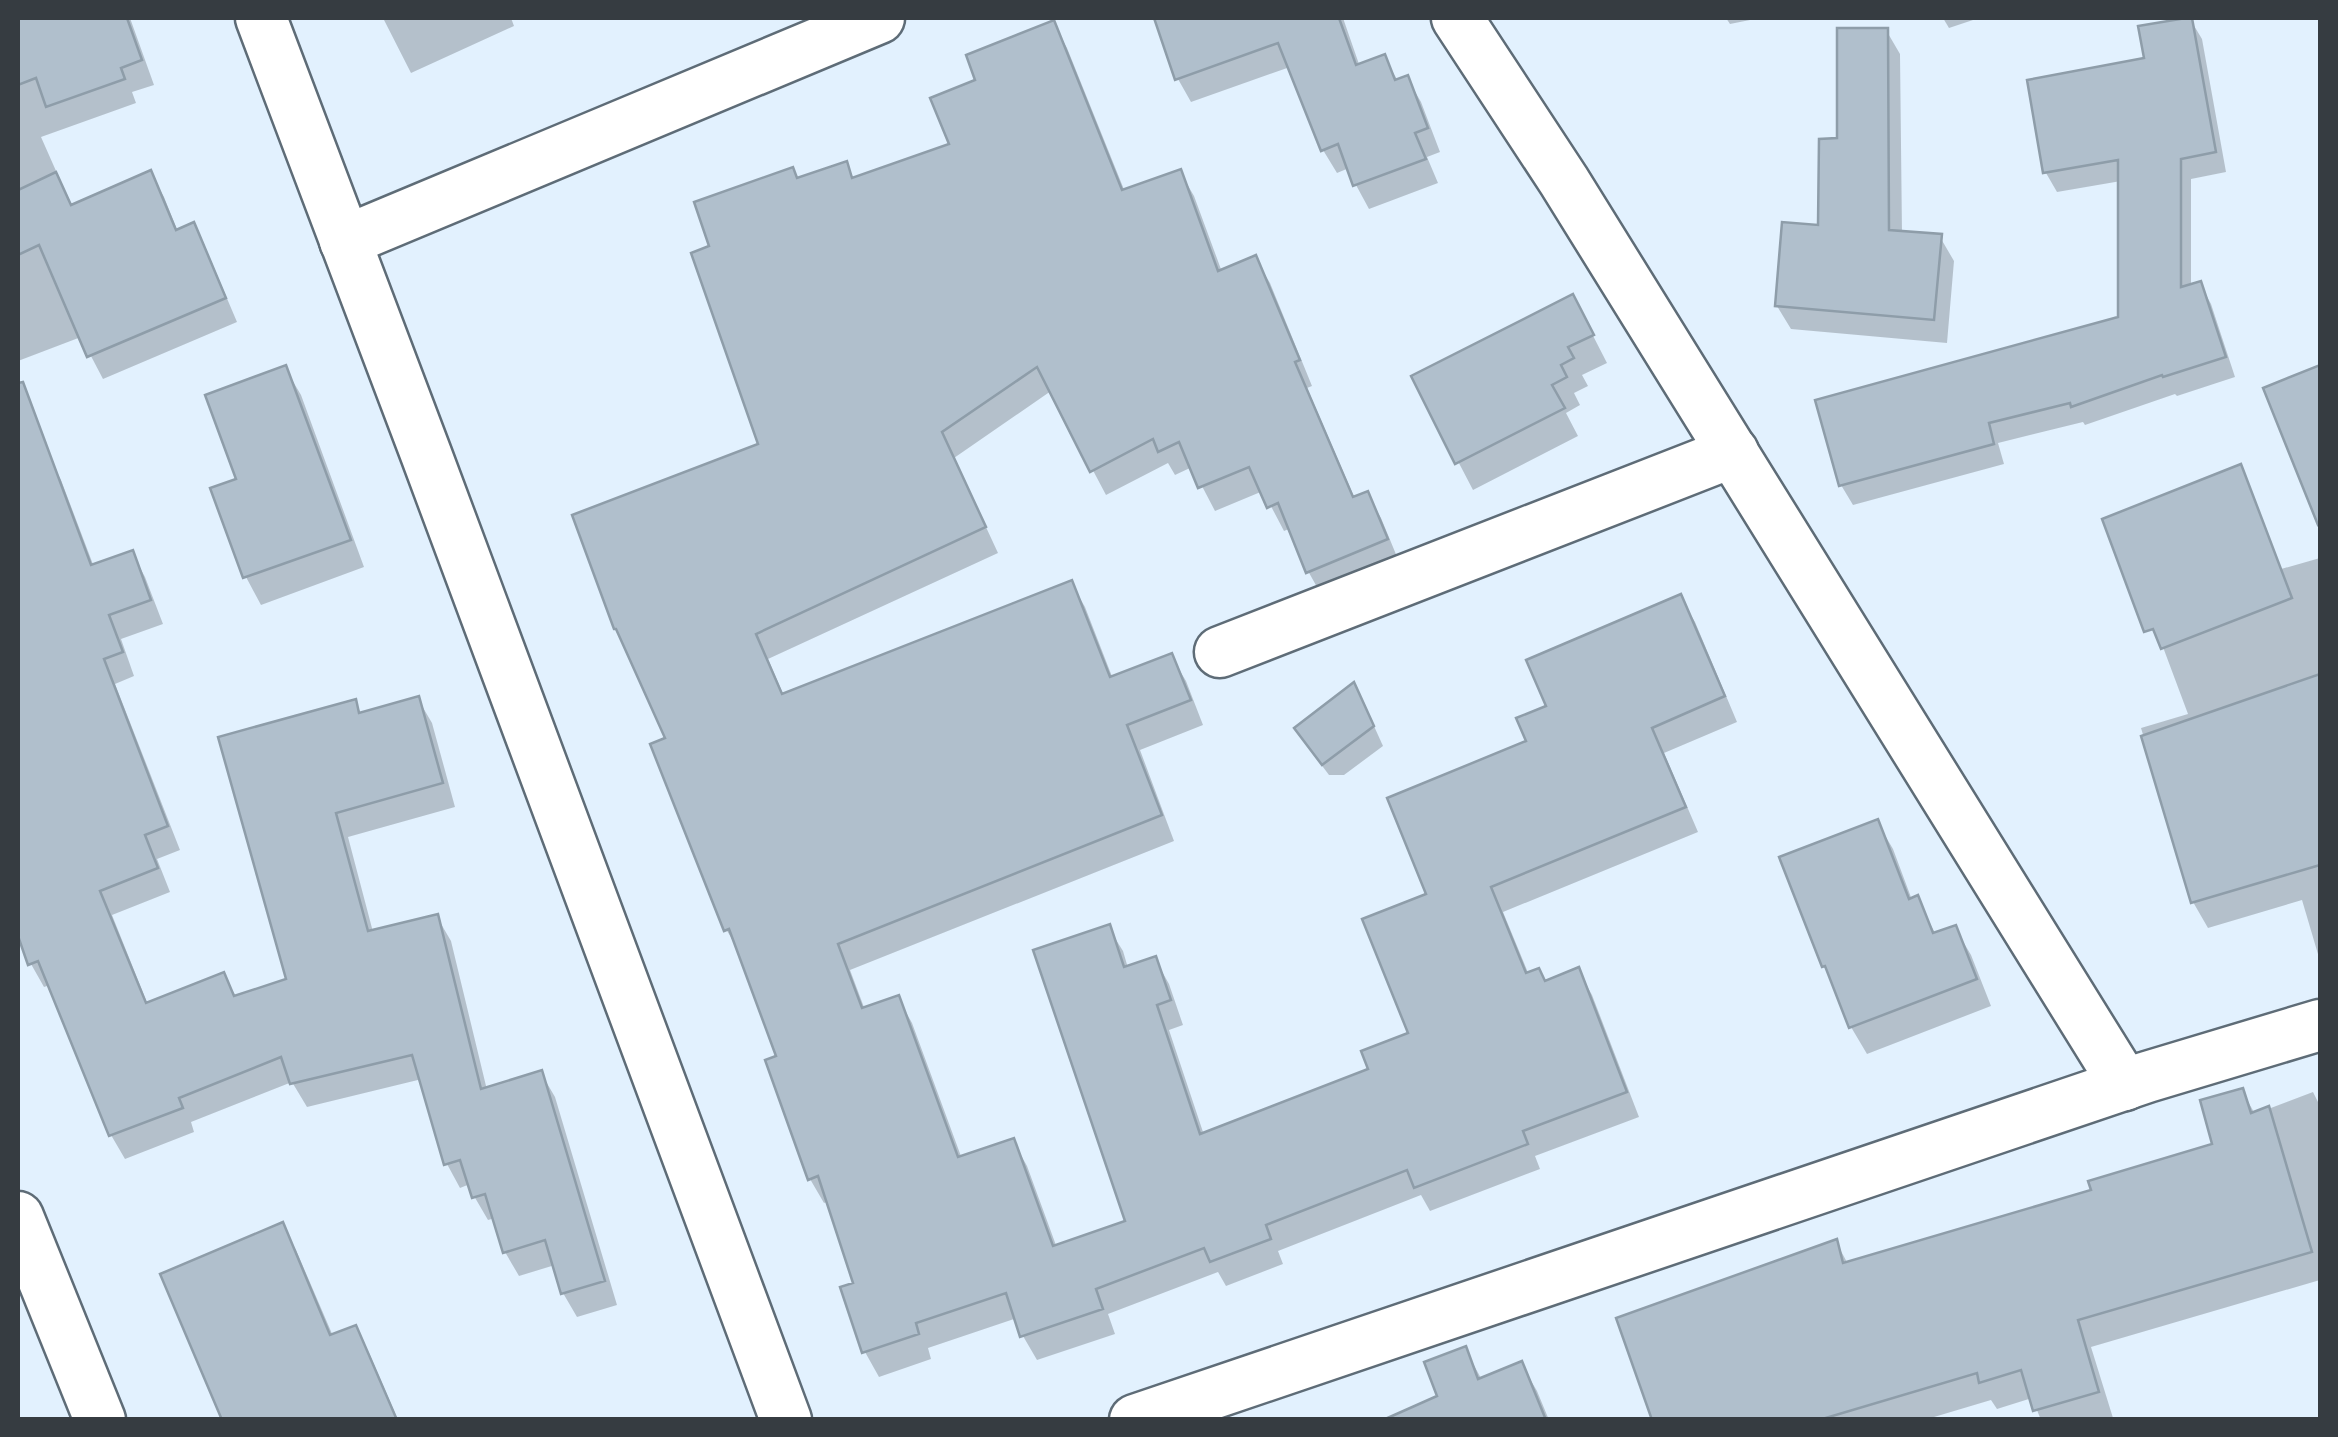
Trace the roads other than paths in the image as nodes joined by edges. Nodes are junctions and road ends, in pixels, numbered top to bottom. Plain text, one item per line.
1 (260, 18) edge
2 (879, 18) edge
3 (1457, 18) edge
4 (345, 241) junction
5 (1732, 452) junction
6 (1220, 652) dead end
7 (2320, 1025) edge
8 (2125, 1084) junction
9 (18, 1217) edge
10 (100, 1420) edge
11 (786, 1420) edge
12 (1136, 1420) edge

1 - 4 street
2 - 4 street
3 - 5 street
4 - 11 street
5 - 6 street
5 - 8 street
7 - 8 street
8 - 12 street
9 - 10 street

